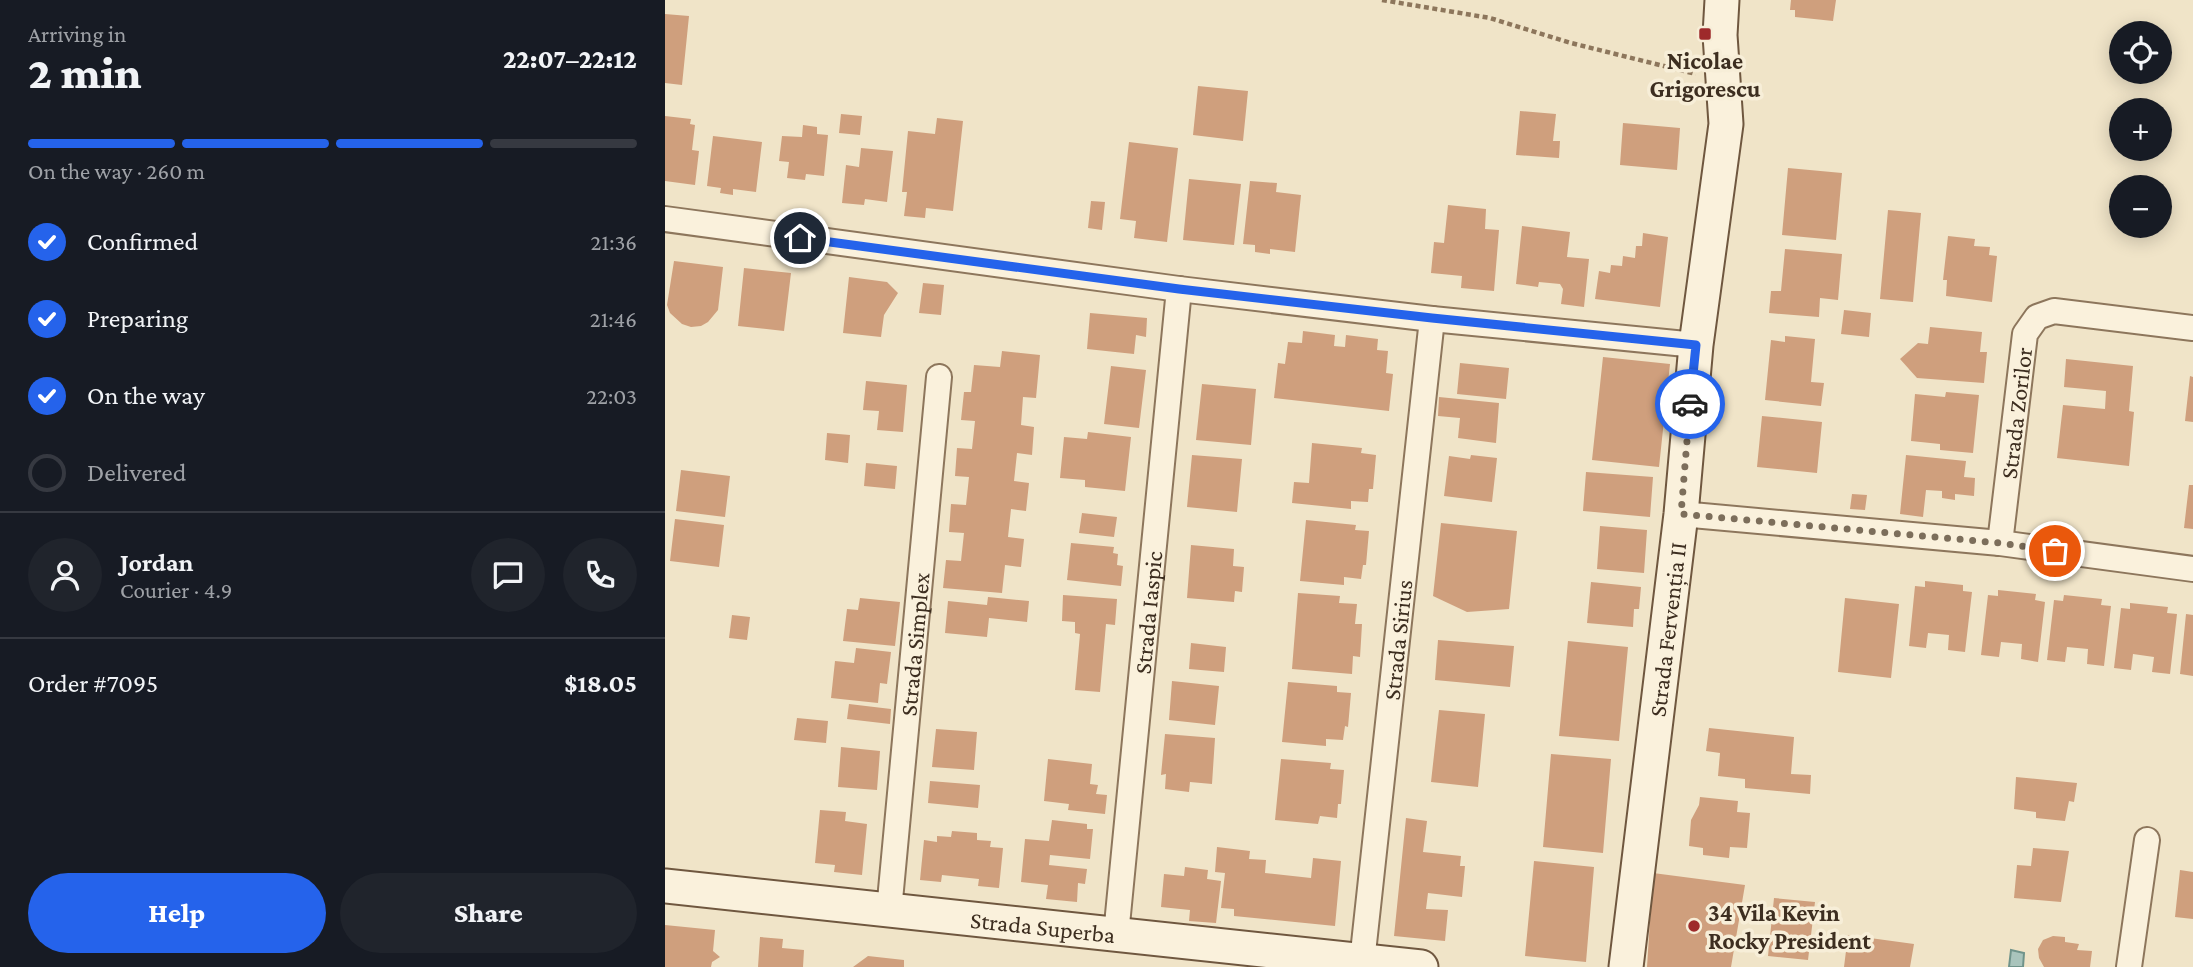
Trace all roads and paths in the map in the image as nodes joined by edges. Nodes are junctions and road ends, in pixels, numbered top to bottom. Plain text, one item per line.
1 (1382, 0) edge
2 (1722, 0) edge
3 (1724, 81) junction
4 (665, 219) edge
5 (1179, 289) junction
6 (1432, 318) junction
7 (2193, 328) edge
8 (1696, 345) junction
9 (939, 377) dead end
10 (1681, 514) junction
11 (2000, 543) junction
12 (2193, 569) edge
13 (2147, 840) dead end
14 (665, 886) edge
15 (889, 911) junction
16 (1116, 935) junction
17 (1288, 960) edge
18 (1362, 962) junction
19 (1421, 967) edge
20 (1626, 967) edge
21 (2129, 967) edge

1 - 3 path
2 - 3 street, Strada Fervenția II
3 - 8 street, Strada Fervenția II
4 - 5 street
5 - 6 street
5 - 16 street, Strada Iaspic
6 - 8 street
6 - 18 street, Strada Sirius
7 - 11 street, Strada Zorilor
8 - 10 street, Strada Fervenția II
9 - 15 street, Strada Simplex
10 - 11 street
10 - 20 street, Strada Fervenția II
11 - 12 street
13 - 21 street
14 - 15 street, Strada Superba
15 - 16 street, Strada Superba
16 - 17 street, Strada Superba
17 - 18 street, Strada Superba
18 - 19 street, Strada Superba

